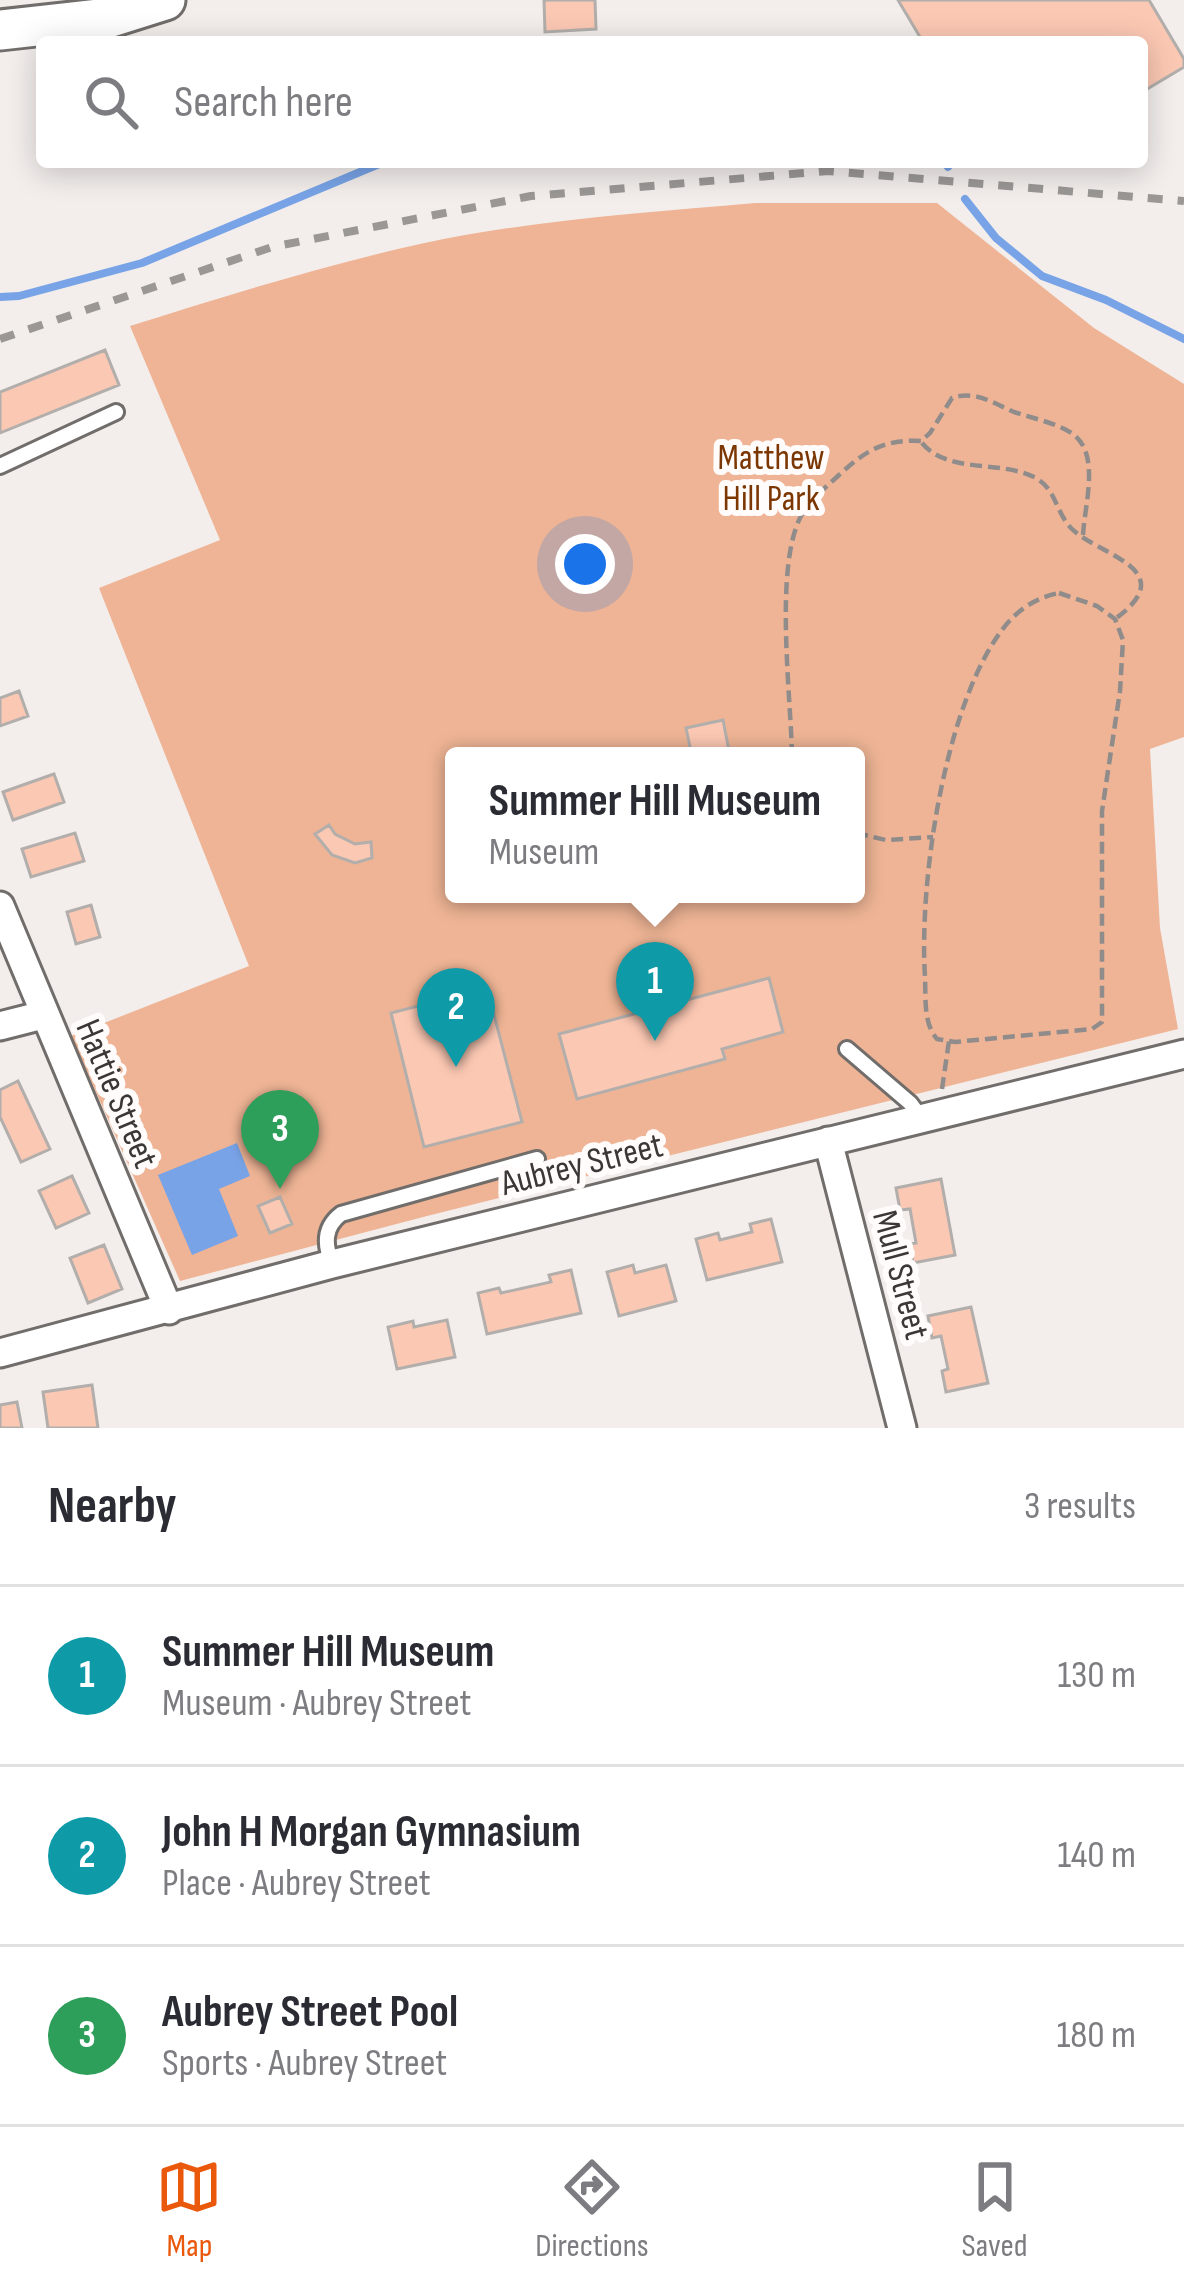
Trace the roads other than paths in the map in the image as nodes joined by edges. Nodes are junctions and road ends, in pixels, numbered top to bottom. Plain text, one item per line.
1 (165, 0) edge
2 (0, 30) edge
3 (116, 412) dead end
4 (0, 466) edge
5 (0, 906) edge
6 (43, 1015) junction
7 (0, 1026) edge
8 (847, 1048) dead end
9 (1184, 1054) edge
10 (922, 1119) junction
11 (828, 1141) junction
12 (537, 1160) dead end
13 (332, 1264) junction
14 (170, 1310) junction
15 (0, 1352) edge
16 (902, 1428) edge

1 - 2 street
3 - 4 lane
5 - 6 street, Hattie Street
6 - 7 street
6 - 14 street, Hattie Street
8 - 10 lane
9 - 10 street, Aubrey Street
10 - 11 street, Aubrey Street
11 - 13 street, Aubrey Street
11 - 16 street, Mull Street
12 - 13 lane
13 - 14 street, Aubrey Street
14 - 15 street, Aubrey Street

